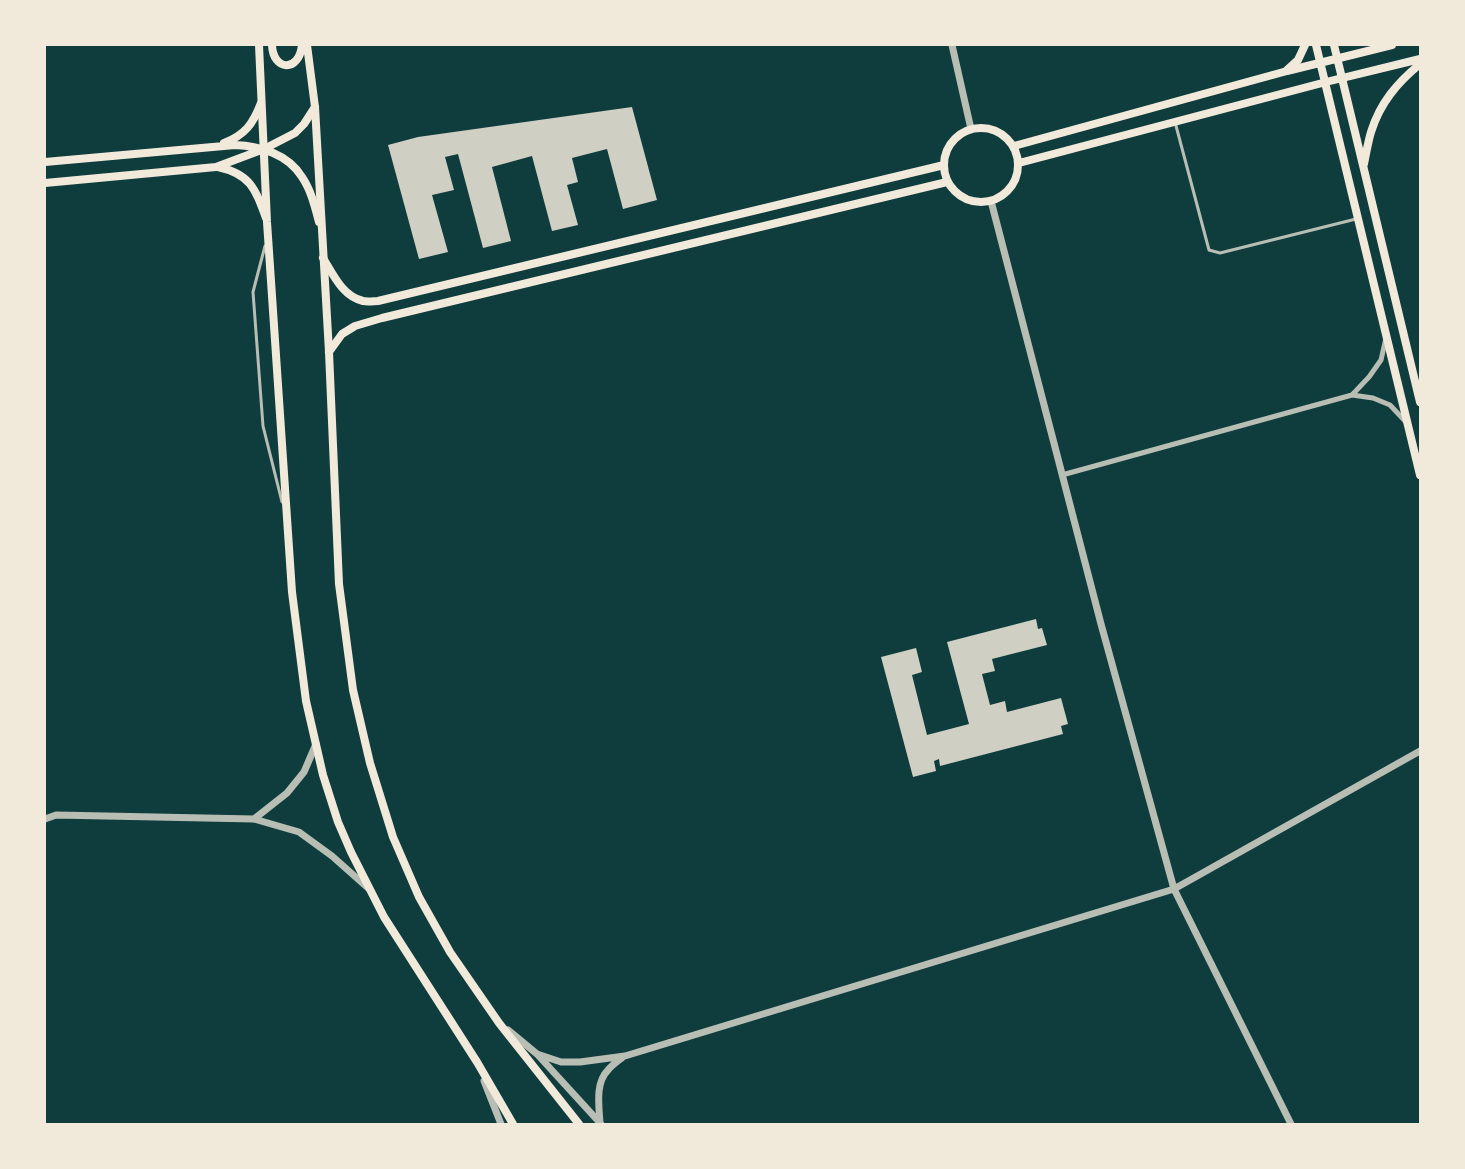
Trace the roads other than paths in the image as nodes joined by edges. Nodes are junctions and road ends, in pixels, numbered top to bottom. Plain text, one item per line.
1 (259, 45) edge
2 (272, 45) edge
3 (302, 45) edge
4 (307, 45) edge
5 (952, 45) edge
6 (1305, 45) edge
7 (1316, 45) edge
8 (1334, 45) edge
9 (1392, 45) edge
10 (1337, 58) junction
11 (1420, 59) edge
12 (1320, 62) junction
13 (1420, 64) edge
14 (1287, 71) junction
15 (1342, 78) junction
16 (1326, 82) junction
17 (262, 100) junction
18 (315, 107) junction
19 (1175, 122) junction
20 (971, 129) junction
21 (1014, 146) junction
22 (214, 147) junction
23 (264, 149) junction
24 (45, 162) edge
25 (1019, 163) junction
26 (944, 165) junction
27 (216, 167) junction
28 (1364, 169) junction
29 (947, 182) junction
30 (45, 183) edge
31 (991, 201) junction
32 (1358, 218) junction
33 (267, 222) junction
34 (321, 228) junction
35 (268, 236) junction
36 (323, 258) junction
37 (1386, 337) junction
38 (329, 352) junction
39 (1352, 395) junction
40 (1420, 402) edge
41 (1407, 424) junction
42 (1420, 475) edge
43 (1062, 476) junction
44 (287, 518) junction
45 (316, 744) junction
46 (1420, 751) edge
47 (45, 819) edge
48 (254, 819) junction
49 (370, 889) junction
50 (1174, 890) junction
51 (499, 1023) junction
52 (537, 1054) junction
53 (626, 1056) junction
54 (477, 1062) junction
55 (601, 1123) edge
56 (501, 1124) edge
57 (513, 1124) edge
58 (579, 1124) edge
59 (1291, 1124) edge

1 - 17 main road
2 - 3 main road
4 - 18 main road
5 - 20 street
6 - 14 main road
7 - 12 main road
8 - 10 main road
9 - 10 main road
10 - 12 main road
10 - 15 main road
11 - 15 main road
12 - 14 main road
12 - 16 main road
13 - 28 main road
14 - 21 main road
15 - 16 main road
15 - 28 main road
16 - 19 main road
16 - 32 main road
17 - 22 main road
17 - 23 main road
18 - 23 main road
18 - 34 main road
19 - 25 main road
19 - 32 lane
20 - 21 main road
20 - 26 main road
21 - 25 main road
22 - 23 main road
22 - 24 main road
23 - 27 main road
23 - 33 main road
23 - 34 main road
25 - 31 main road
26 - 29 main road
26 - 36 main road
27 - 30 main road
27 - 33 main road
28 - 40 main road
29 - 31 main road
29 - 38 main road
31 - 43 street
32 - 37 main road
33 - 35 main road
34 - 36 main road
35 - 44 main road
35 - 44 lane
36 - 38 main road
37 - 39 street
37 - 41 main road
38 - 51 main road
39 - 41 street
39 - 43 street
41 - 42 main road
43 - 50 street
44 - 45 main road
45 - 48 street
45 - 49 main road
46 - 50 street
47 - 48 street
48 - 49 street
49 - 54 main road
50 - 53 street
50 - 59 street
51 - 52 street
51 - 58 main road
52 - 53 street
52 - 55 street
53 - 55 street
54 - 56 street
54 - 57 main road

